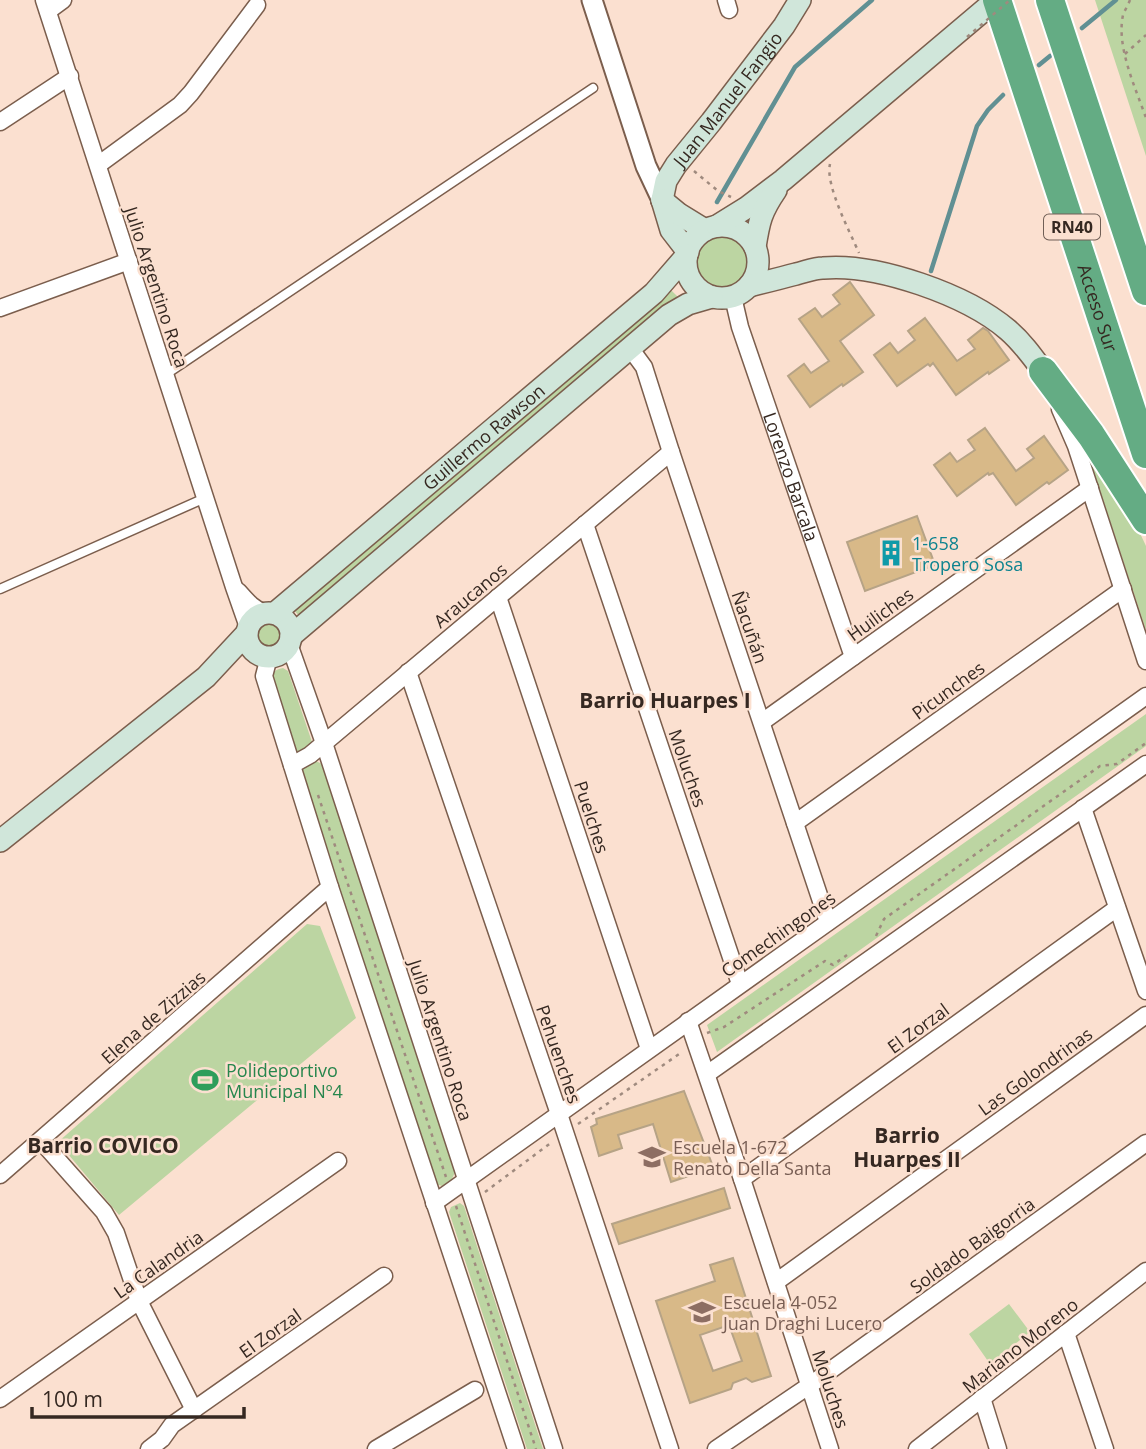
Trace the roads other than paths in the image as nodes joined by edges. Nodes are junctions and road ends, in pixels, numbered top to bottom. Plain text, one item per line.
1 (63, 0) edge
2 (592, 0) edge
3 (800, 0) edge
4 (997, 0) edge
5 (1050, 0) edge
6 (46, 5) edge
7 (257, 5) dead end
8 (70, 76) junction
9 (593, 88) dead end
10 (0, 122) edge
11 (98, 164) junction
12 (783, 180) junction
13 (662, 200) junction
14 (711, 228) junction
15 (755, 247) junction
16 (687, 254) junction
17 (129, 261) junction
18 (1146, 290) edge
19 (732, 293) junction
20 (0, 308) edge
21 (630, 348) junction
22 (1043, 371) junction
23 (165, 375) junction
24 (671, 452) junction
25 (1146, 454) edge
26 (1090, 488) junction
27 (205, 498) junction
28 (1146, 520) edge
29 (585, 524) junction
30 (234, 587) junction
31 (0, 589) edge
32 (1123, 589) junction
33 (498, 597) junction
34 (270, 613) junction
35 (290, 640) junction
36 (254, 642) junction
37 (853, 657) junction
38 (1146, 661) edge
39 (408, 672) junction
40 (1146, 696) edge
41 (762, 722) junction
42 (324, 743) junction
43 (1146, 764) edge
44 (292, 765) junction
45 (1083, 808) junction
46 (795, 823) junction
47 (0, 841) edge
48 (330, 887) junction
49 (1117, 908) junction
50 (828, 922) junction
51 (740, 984) junction
52 (1146, 992) edge
53 (1146, 1015) edge
54 (688, 1021) junction
55 (649, 1049) junction
56 (707, 1074) junction
57 (559, 1114) junction
58 (41, 1141) junction
59 (1146, 1143) edge
60 (338, 1161) dead end
61 (0, 1175) edge
62 (742, 1179) junction
63 (467, 1181) junction
64 (434, 1203) junction
65 (1146, 1270) edge
66 (384, 1276) dead end
67 (776, 1282) junction
68 (139, 1301) junction
69 (1066, 1333) junction
70 (810, 1385) junction
71 (475, 1390) dead end
72 (982, 1398) junction
73 (0, 1399) edge
74 (194, 1410) junction
75 (149, 1449) edge
76 (376, 1449) edge
77 (516, 1449) edge
78 (554, 1449) edge
79 (670, 1449) edge
80 (716, 1449) edge
81 (830, 1449) edge
82 (917, 1449) edge
83 (998, 1449) edge
84 (1105, 1449) edge

1 - 6 street
2 - 13 street
3 - 13 main road, Juan Manuel Fangio
4 - 12 main road
4 - 25 highway, Acceso Sur / RN40
5 - 18 highway, RN40
6 - 8 street, Julio Argentino Roca
7 - 11 street
8 - 10 street
8 - 11 street, Julio Argentino Roca
9 - 23 lane
11 - 17 street, Julio Argentino Roca
12 - 14 main road
12 - 15 main road
13 - 14 main road
13 - 16 main road
14 - 15 main road
14 - 16 main road
15 - 19 main road
16 - 19 main road
16 - 34 main road, Guillermo Rawson
17 - 20 street
17 - 23 street, Julio Argentino Roca
19 - 21 main road, Guillermo Rawson
19 - 22 main road, Guillermo Rawson
19 - 37 street, Lorenzo Barcala
21 - 24 street, Ñacuñán
21 - 35 main road, Guillermo Rawson
22 - 26 street
22 - 28 highway
23 - 27 street, Julio Argentino Roca
24 - 29 street, Araucanos
24 - 41 street, Ñacuñán
26 - 32 street
26 - 37 street, Huiliches
27 - 30 street, Julio Argentino Roca
27 - 31 lane
29 - 33 street, Araucanos
29 - 51 street, Moluches
30 - 34 street, Julio Argentino Roca
30 - 36 street, Julio Argentino Roca
32 - 38 street
32 - 46 street, Picunches
33 - 39 street, Araucanos
33 - 55 street, Puelches
34 - 35 main road
34 - 36 main road
35 - 36 main road
35 - 42 street, Julio Argentino Roca
36 - 44 street, Julio Argentino Roca
36 - 47 main road
37 - 41 street, Huiliches
39 - 42 street, Araucanos
39 - 57 street, Pehuenches
40 - 50 street, Comechingones
41 - 46 street, Ñacuñán
42 - 44 street, Araucanos
42 - 63 street, Julio Argentino Roca
43 - 45 street
44 - 48 street, Julio Argentino Roca
45 - 49 street
45 - 56 street
46 - 50 street, Ñacuñán
48 - 58 street, Elena de Zizzias
48 - 64 street, Julio Argentino Roca
49 - 52 street
49 - 62 street, El Zorzal
50 - 51 street, Comechingones
51 - 54 street, Comechingones
53 - 67 street, Las Golondrinas
54 - 55 street, Comechingones
54 - 56 street, Moluches
55 - 57 street, Comechingones
56 - 62 street, Moluches
57 - 63 street, Comechingones
57 - 79 street, Pehuenches
58 - 61 street, Elena de Zizzias
58 - 68 street
59 - 70 street, Soldado Baigorria
60 - 68 street, La Calandria
62 - 67 street, Moluches
63 - 64 street, Comechingones
63 - 78 street, Julio Argentino Roca
64 - 77 street, Julio Argentino Roca
65 - 69 street, Mariano Moreno
66 - 74 street, El Zorzal
67 - 70 street, Moluches
68 - 73 street, La Calandria
68 - 74 street
69 - 72 street, Mariano Moreno
69 - 84 street
70 - 80 street, Soldado Baigorria
70 - 81 street, Moluches
71 - 76 street
72 - 82 street, Mariano Moreno
72 - 83 street
74 - 75 street, El Zorzal

